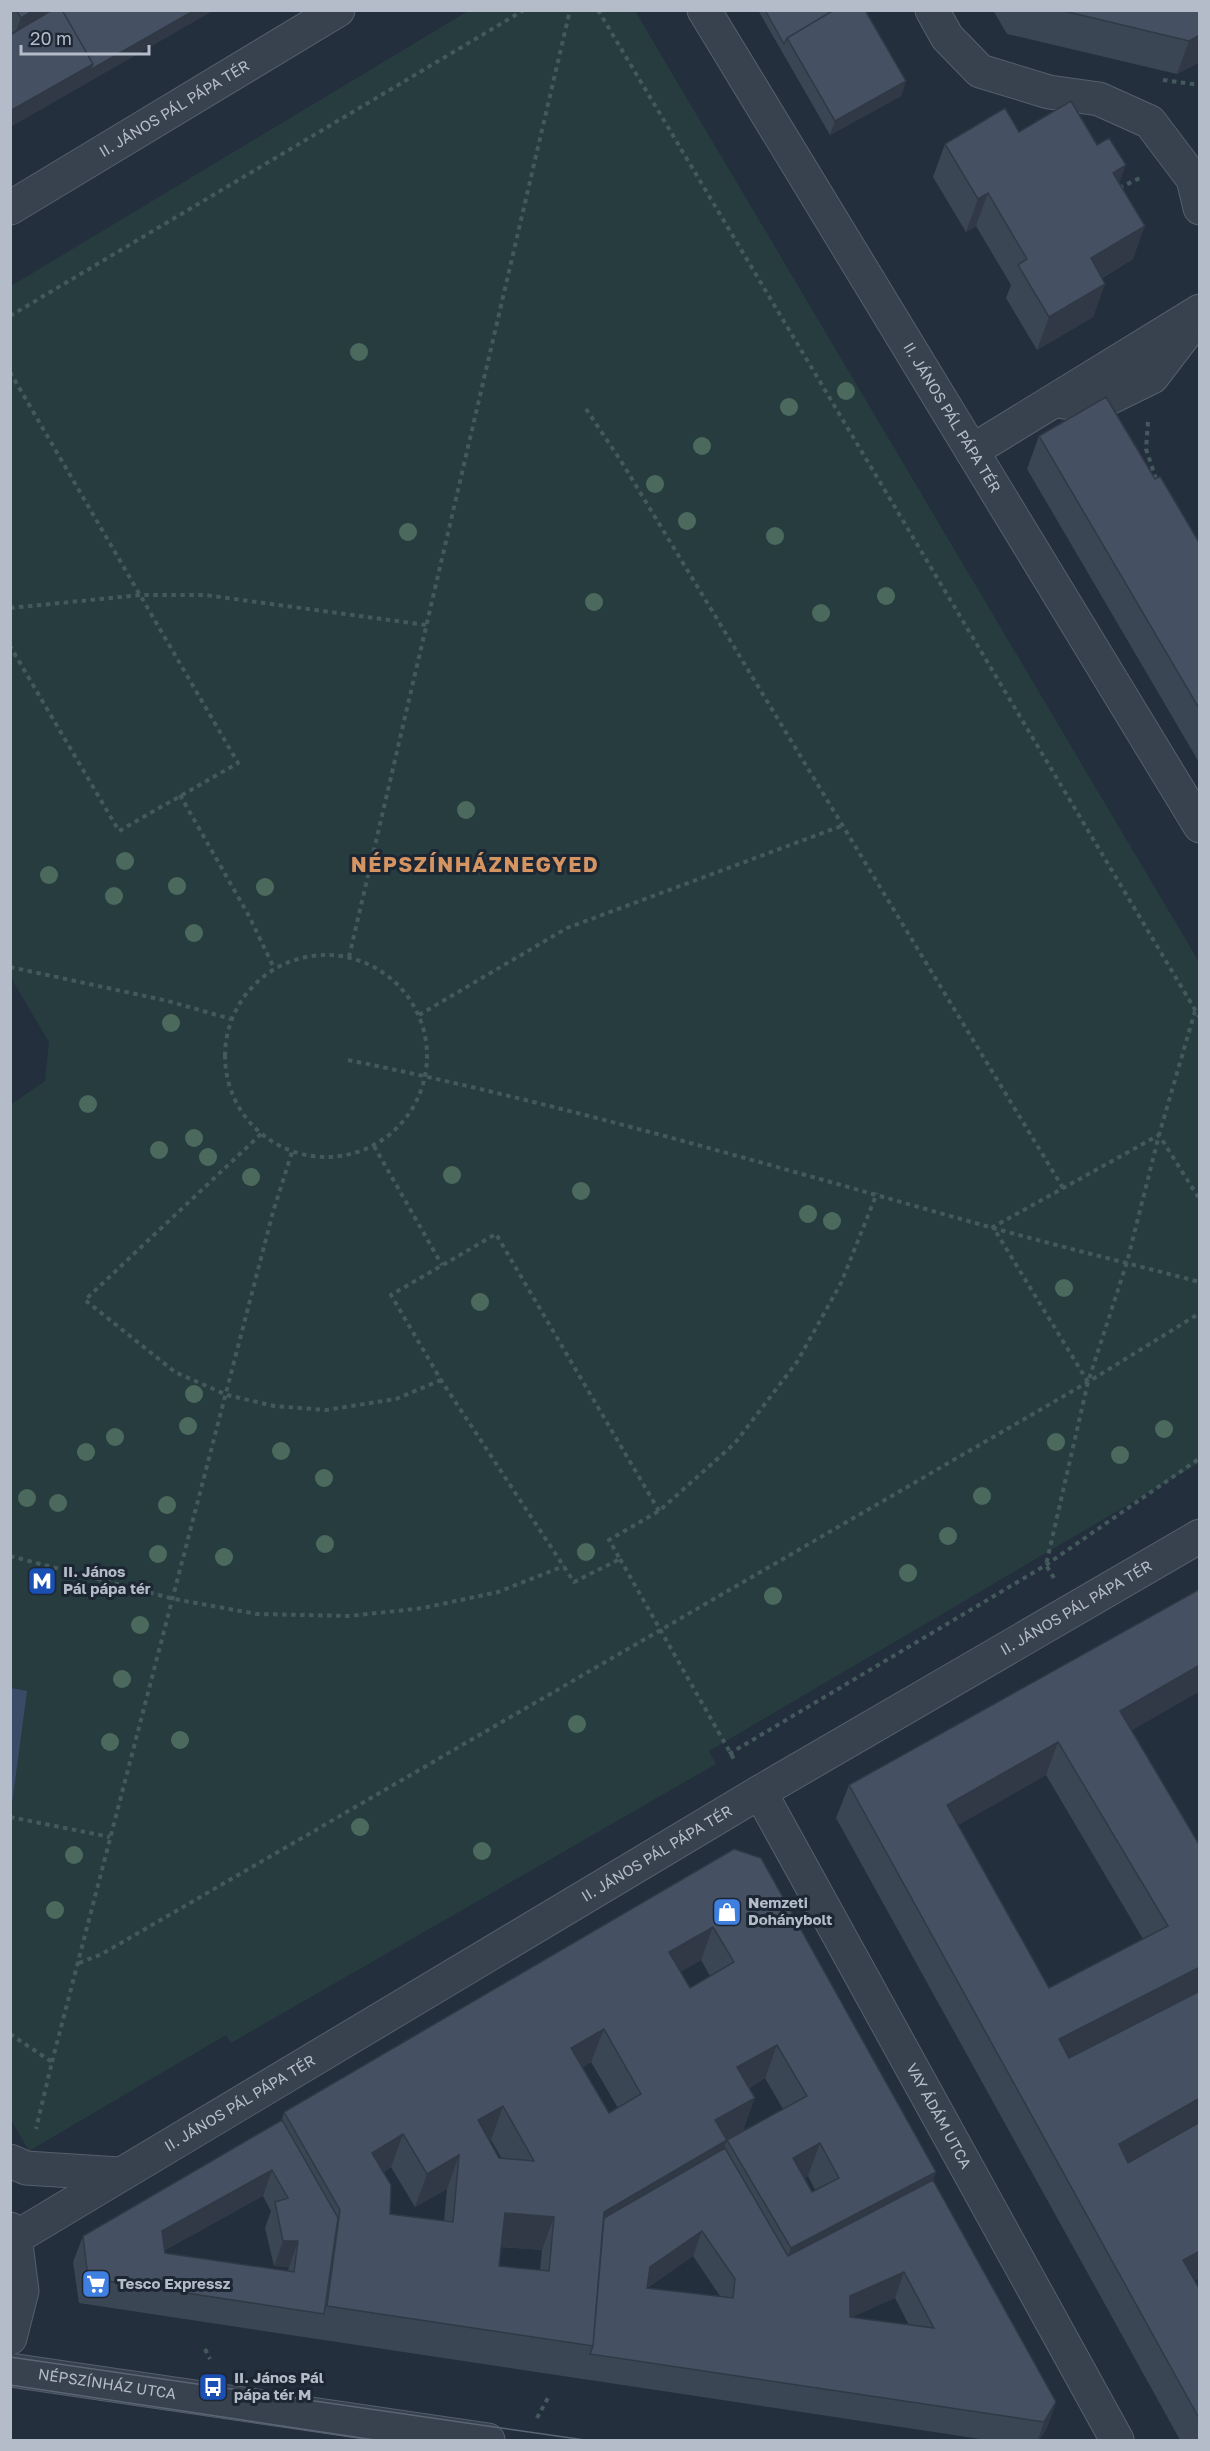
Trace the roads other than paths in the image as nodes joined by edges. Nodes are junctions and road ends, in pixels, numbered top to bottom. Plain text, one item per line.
1 (338, 10) edge
2 (704, 10) edge
3 (932, 10) edge
4 (10, 208) edge
5 (1200, 208) edge
6 (1200, 313) edge
7 (1055, 402) junction
8 (972, 452) junction
9 (1200, 826) edge
10 (1200, 1536) edge
11 (760, 1792) junction
12 (18, 2164) edge
13 (119, 2174) junction
14 (12, 2236) edge
15 (10, 2338) edge
16 (10, 2370) edge
17 (488, 2440) edge
18 (1117, 2440) edge

1 - 4 street, II. JÁNOS PÁL PÁPA TÉR
2 - 8 street, II. JÁNOS PÁL PÁPA TÉR
3 - 5 street
6 - 7 street
6 - 7 street
7 - 8 street
8 - 9 street, II. JÁNOS PÁL PÁPA TÉR
10 - 11 street, II. JÁNOS PÁL PÁPA TÉR
11 - 13 street, II. JÁNOS PÁL PÁPA TÉR
11 - 18 street, VAY ÁDÁM UTCA
12 - 13 street
13 - 14 street, II. JÁNOS PÁL PÁPA TÉR
14 - 15 street, II. JÁNOS PÁL PÁPA TÉR
16 - 17 street, NÉPSZÍNHÁZ UTCA

